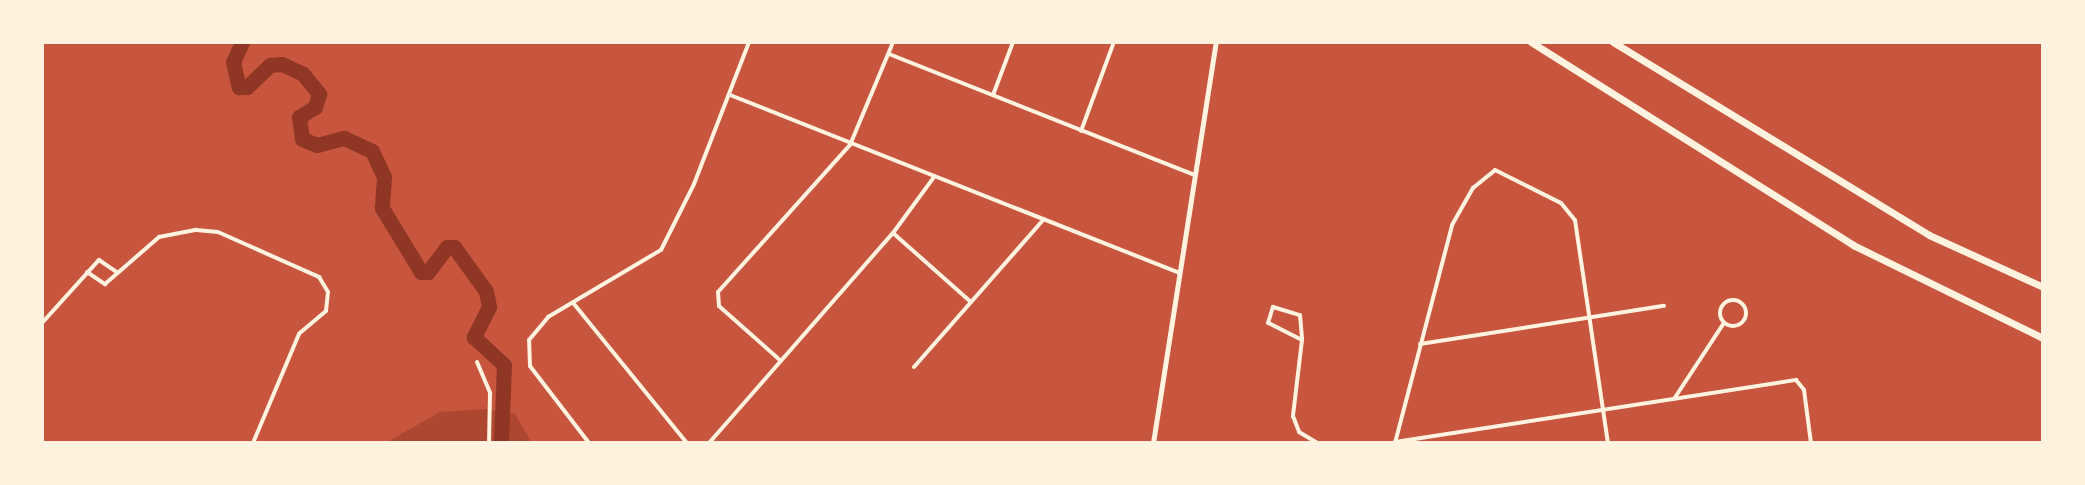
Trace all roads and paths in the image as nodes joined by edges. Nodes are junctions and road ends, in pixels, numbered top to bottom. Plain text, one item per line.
1 (749, 42) edge
2 (893, 42) edge
3 (1013, 42) edge
4 (1114, 42) edge
5 (1215, 42) edge
6 (1532, 42) edge
7 (1613, 42) edge
8 (889, 54) junction
9 (730, 95) junction
10 (993, 95) junction
11 (1082, 131) junction
12 (850, 146) junction
13 (1195, 175) junction
14 (934, 177) junction
15 (1044, 219) junction
16 (893, 233) junction
17 (87, 272) junction
18 (117, 272) junction
19 (1180, 273) junction
20 (2043, 287) edge
21 (971, 302) junction
22 (574, 304) junction
23 (1664, 306) dead end
24 (1590, 316) junction
25 (44, 317) edge
26 (42, 322) edge
27 (1724, 323) junction
28 (2043, 338) edge
29 (1302, 339) junction
30 (1420, 344) junction
31 (781, 361) junction
32 (477, 362) dead end
33 (914, 367) dead end
34 (1674, 399) junction
35 (1603, 410) junction
36 (1395, 442) edge
37 (253, 443) edge
38 (489, 443) edge
39 (589, 443) edge
40 (687, 443) edge
41 (709, 443) edge
42 (1153, 443) edge
43 (1317, 443) edge
44 (1608, 443) edge
45 (1811, 443) edge

1 - 9 street
2 - 8 street
3 - 10 street
4 - 11 street
5 - 13 street
6 - 28 highway
7 - 20 highway
8 - 10 street
8 - 12 street
9 - 12 street
9 - 22 street
10 - 11 street
11 - 13 street
12 - 14 street
12 - 31 street
13 - 19 street
14 - 15 street
14 - 16 street
15 - 19 street
15 - 21 street
16 - 21 street
16 - 31 street
17 - 18 street
17 - 18 street
17 - 25 street
18 - 37 street
19 - 42 street
21 - 33 street
22 - 39 street
22 - 40 street
23 - 24 street
24 - 30 street
24 - 30 street
24 - 35 street
25 - 26 street
27 - 27 street
27 - 34 street
29 - 29 street
29 - 43 street
30 - 36 street
31 - 41 street
32 - 38 street
34 - 35 street
34 - 45 street
35 - 36 street
35 - 44 street

